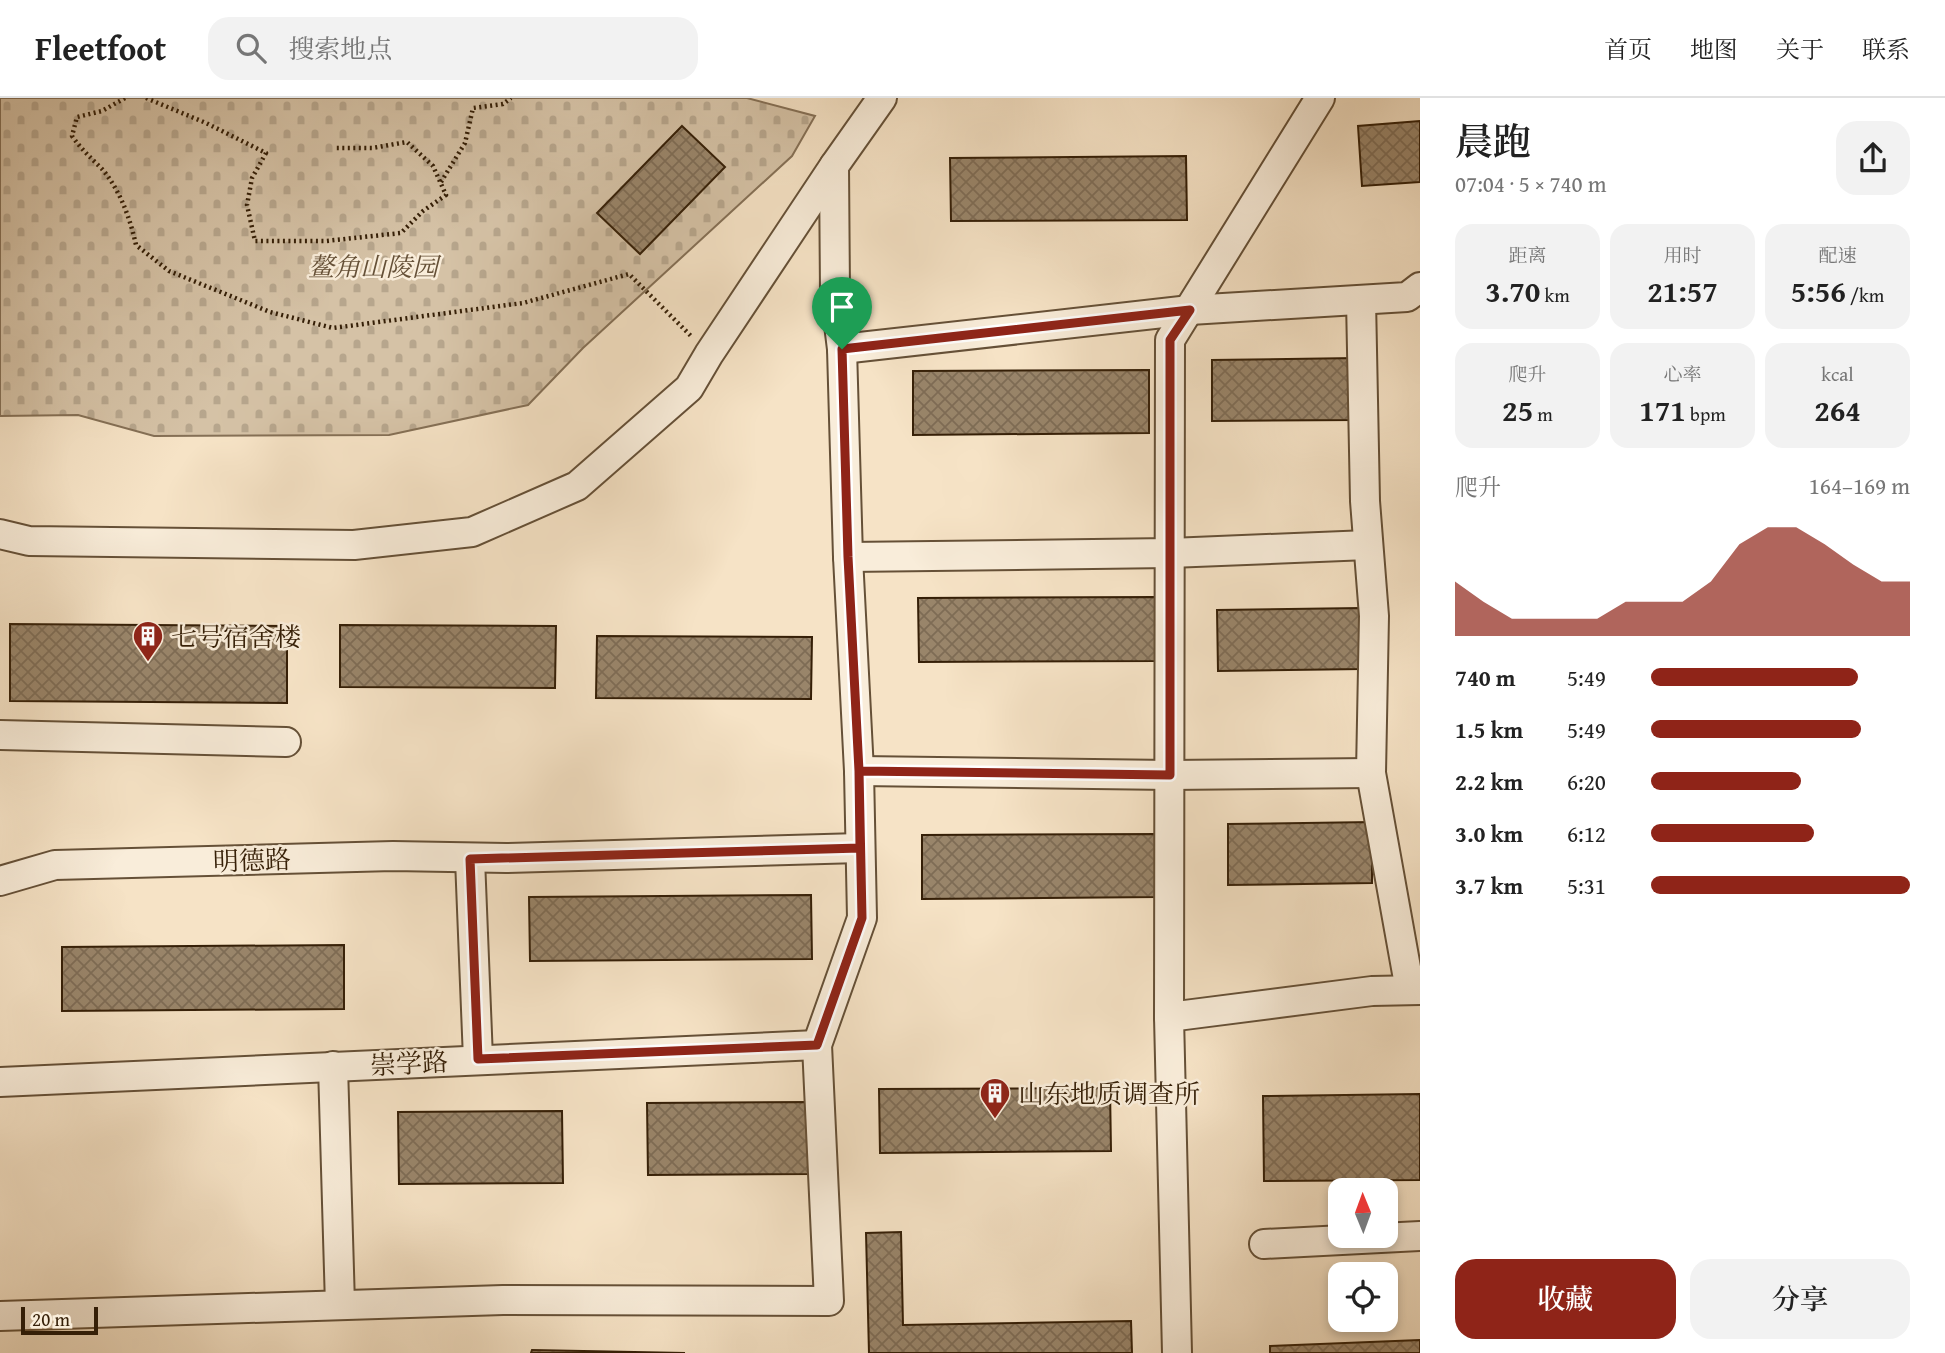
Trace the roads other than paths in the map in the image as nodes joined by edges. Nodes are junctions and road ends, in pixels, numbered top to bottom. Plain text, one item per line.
1 (882, 98) edge
2 (1320, 98) edge
3 (834, 166) junction
4 (1420, 288) edge
5 (1361, 300) junction
6 (1190, 310) junction
7 (842, 349) junction
8 (0, 534) edge
9 (1368, 545) junction
10 (1170, 553) junction
11 (848, 557) junction
12 (0, 734) edge
13 (286, 742) dead end
14 (859, 771) junction
15 (1371, 773) junction
16 (1170, 775) junction
17 (860, 848) junction
18 (470, 859) junction
19 (0, 881) edge
20 (1415, 990) edge
21 (1170, 1017) junction
22 (817, 1045) junction
23 (478, 1059) junction
24 (332, 1066) junction
25 (0, 1082) edge
26 (1420, 1236) edge
27 (1264, 1244) dead end
28 (340, 1305) junction
29 (0, 1316) edge
30 (1177, 1353) edge

1 - 3 street
2 - 6 street
3 - 7 street
3 - 8 street
4 - 5 street
5 - 6 street
5 - 9 street
6 - 7 street
6 - 10 street
7 - 11 street
9 - 10 street
9 - 15 street
10 - 11 street
10 - 16 street
11 - 14 street
12 - 13 street
14 - 16 street
14 - 17 street
15 - 16 street
15 - 20 street
16 - 21 street
17 - 18 street, 明德路
17 - 22 street
18 - 19 street, 明德路
18 - 23 street
20 - 21 street
21 - 30 street
22 - 23 street, 崇学路
22 - 28 street
23 - 24 street, 崇学路
24 - 25 street, 崇学路
24 - 28 street
26 - 27 street
28 - 29 street

